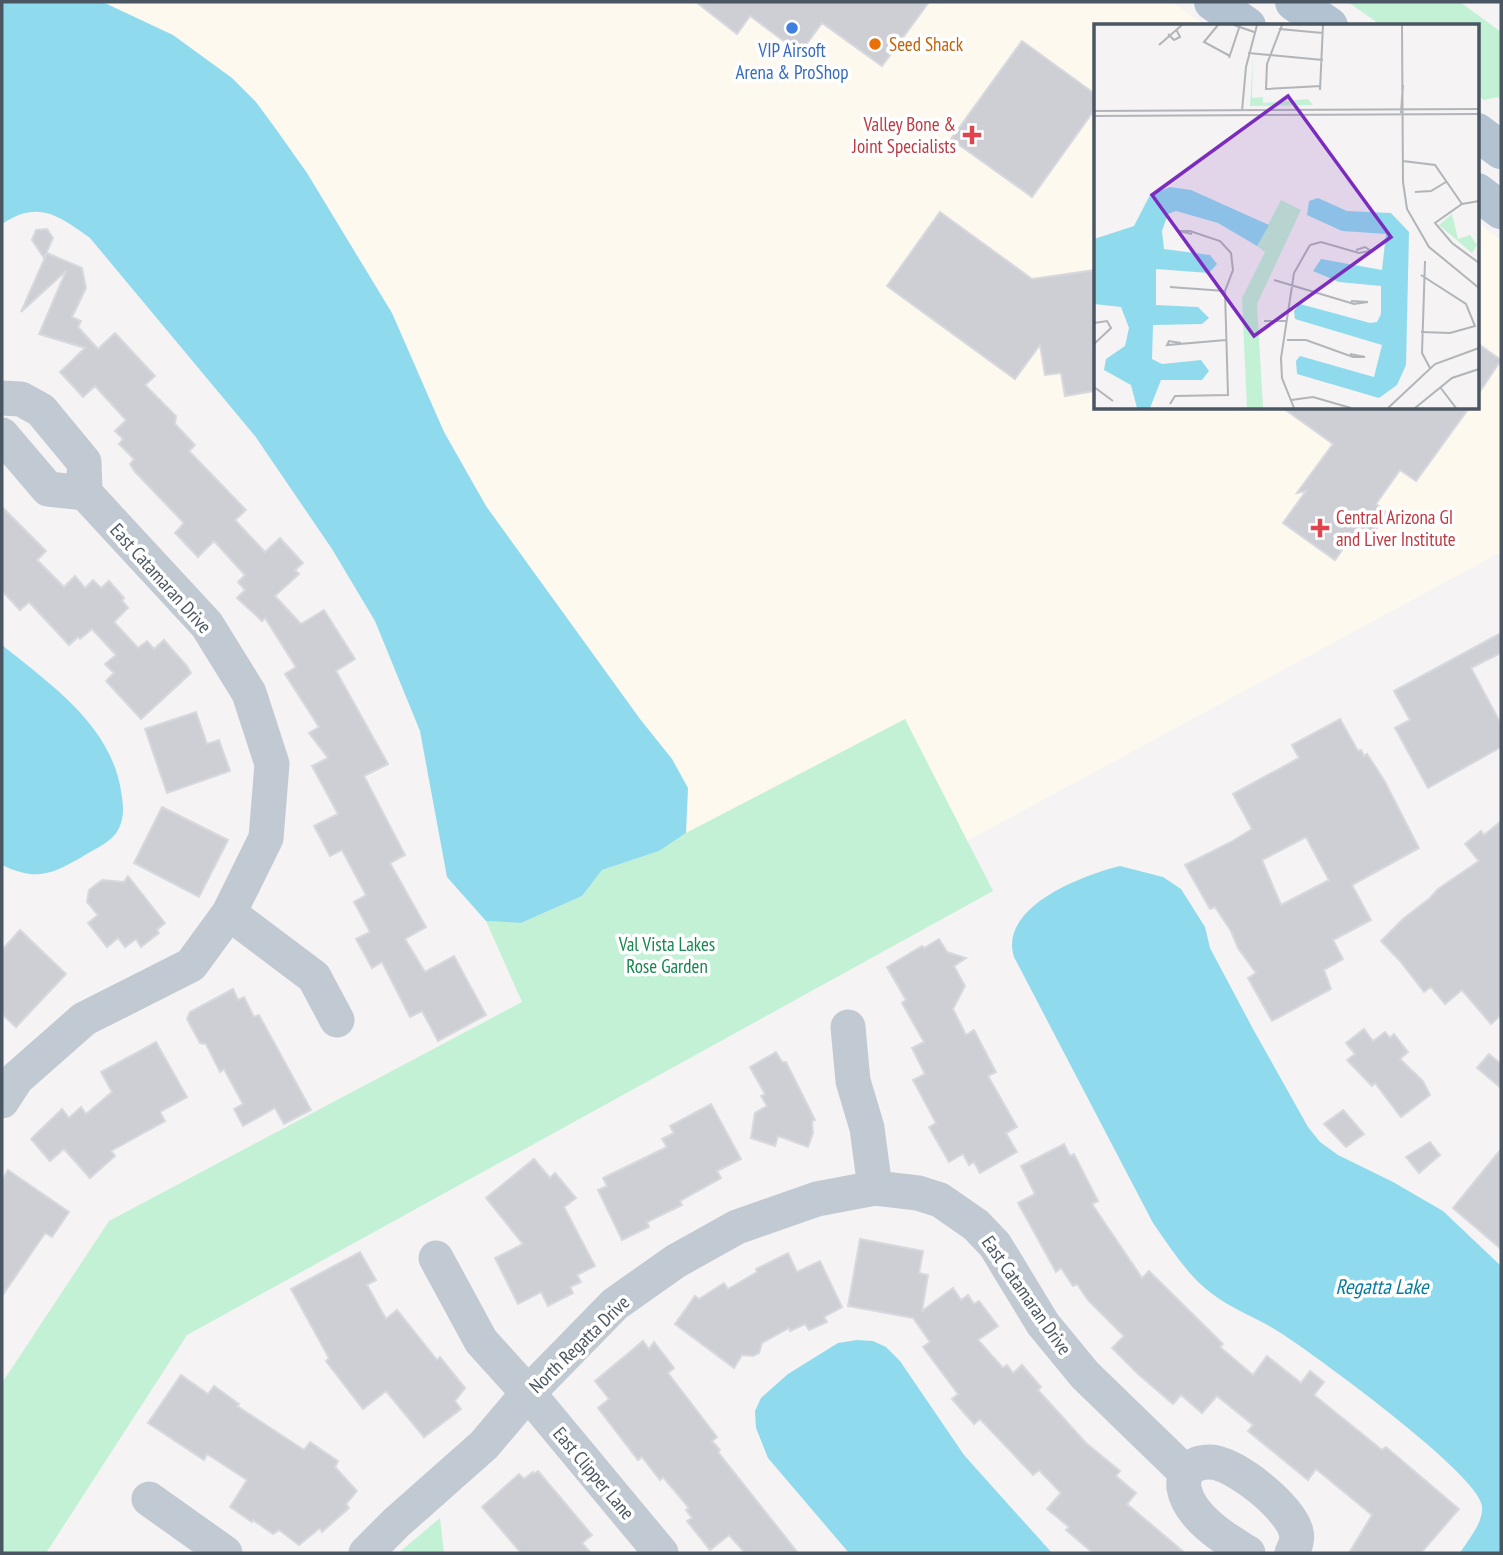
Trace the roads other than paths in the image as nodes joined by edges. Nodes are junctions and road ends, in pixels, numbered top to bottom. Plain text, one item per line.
1 (1213, 2) edge
2 (1294, 2) edge
3 (1244, 24) edge
4 (1326, 24) edge
5 (1478, 133) edge
6 (1501, 150) edge
7 (1478, 193) edge
8 (1501, 210) edge
9 (2, 398) edge
10 (2, 435) edge
11 (85, 493) junction
12 (229, 913) junction
13 (337, 1020) dead end
14 (848, 1027) dead end
15 (7, 1082) edge
16 (875, 1188) junction
17 (436, 1258) dead end
18 (527, 1393) junction
19 (1185, 1472) junction
20 (149, 1499) dead end
21 (225, 1553) edge
22 (366, 1553) edge
23 (660, 1553) edge
24 (1248, 1553) edge
25 (1292, 1553) edge

1 - 3 main road
2 - 4 main road
5 - 6 main road
7 - 8 main road
9 - 11 street
10 - 11 street
11 - 12 street, East Catamaran Drive
12 - 13 street
12 - 15 street, East Catamaran Drive
14 - 16 street
16 - 18 street, North Regatta Drive
16 - 19 street, East Catamaran Drive
17 - 18 street, East Clipper Lane
18 - 22 street, North Regatta Drive
18 - 23 street, East Clipper Lane
19 - 24 street
19 - 25 street
20 - 21 street

